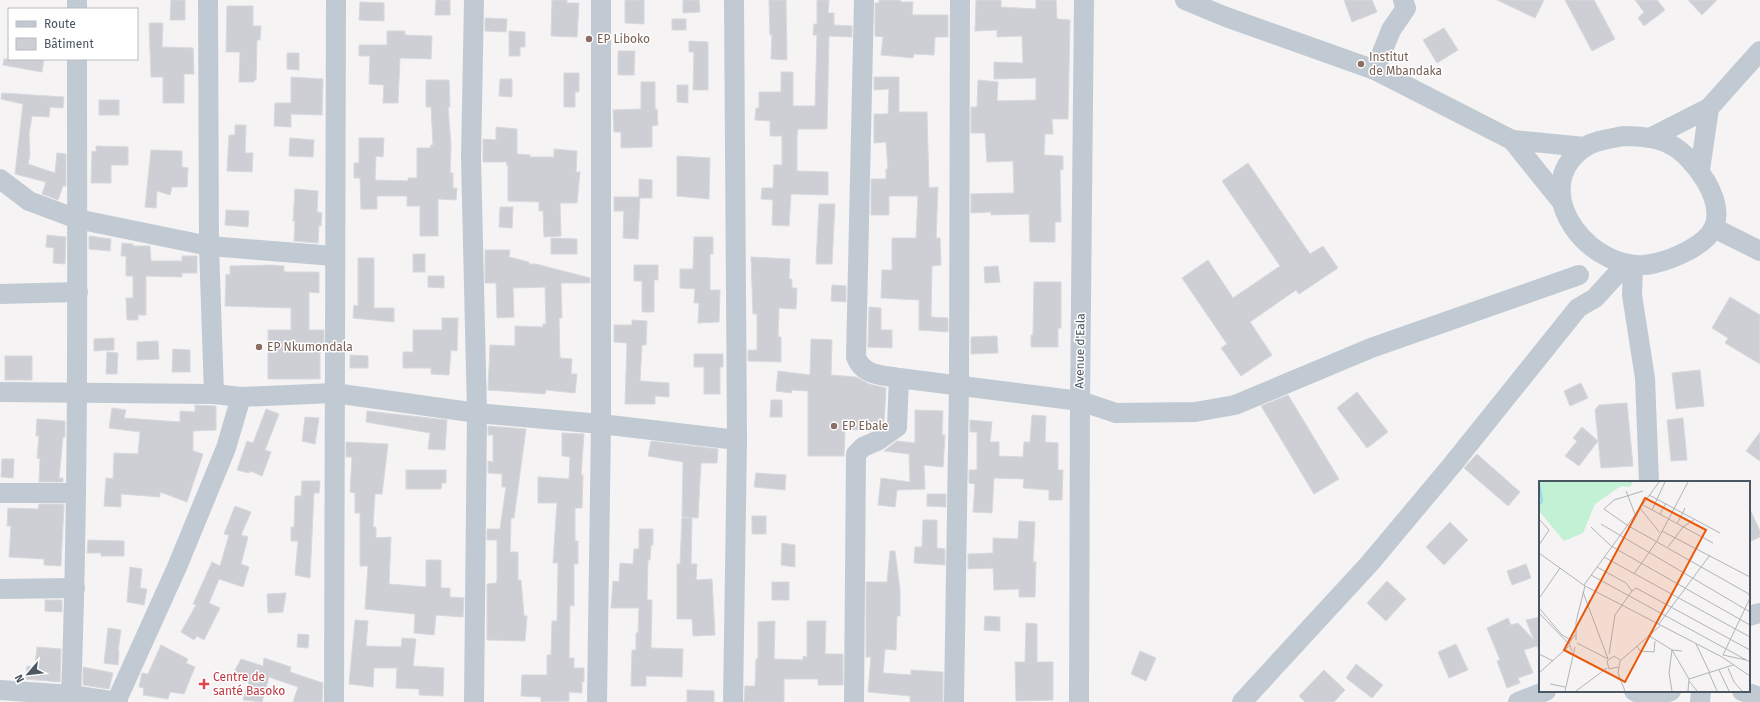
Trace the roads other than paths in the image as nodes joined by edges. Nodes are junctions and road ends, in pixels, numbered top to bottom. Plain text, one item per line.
1 (208, 0) edge
2 (336, 0) edge
3 (474, 0) edge
4 (601, 0) edge
5 (734, 0) edge
6 (864, 0) edge
7 (960, 0) edge
8 (1084, 0) edge
9 (1185, 0) edge
10 (1403, 0) edge
11 (1228, 9) edge
12 (1760, 51) edge
13 (77, 60) edge
14 (1375, 70) junction
15 (1709, 108) junction
16 (1650, 138) junction
17 (1512, 140) junction
18 (1585, 147) junction
19 (1700, 170) junction
20 (0, 179) edge
21 (1561, 201) junction
22 (77, 219) junction
23 (1714, 228) junction
24 (209, 246) junction
25 (1592, 247) junction
26 (1760, 251) edge
27 (334, 256) junction
28 (1629, 265) junction
29 (1579, 275) junction
30 (78, 292) junction
31 (0, 294) edge
32 (1578, 308) junction
33 (899, 378) junction
34 (959, 386) junction
35 (0, 392) edge
36 (76, 393) junction
37 (334, 393) junction
38 (214, 394) junction
39 (241, 397) junction
40 (1080, 401) junction
41 (477, 413) junction
42 (601, 424) junction
43 (737, 440) junction
44 (1649, 481) edge
45 (0, 493) edge
46 (76, 493) junction
47 (75, 588) junction
48 (0, 589) edge
49 (1760, 613) edge
50 (1750, 616) edge
51 (0, 690) edge
52 (1543, 692) edge
53 (1668, 692) edge
54 (1701, 692) edge
55 (1745, 692) edge
56 (71, 695) junction
57 (1635, 695) edge
58 (1760, 697) edge
59 (117, 702) edge
60 (334, 702) edge
61 (474, 702) edge
62 (597, 702) edge
63 (733, 702) edge
64 (854, 702) edge
65 (954, 702) edge
66 (1079, 702) edge
67 (1242, 702) edge
68 (1518, 702) edge
69 (1700, 702) edge

1 - 24 street
2 - 27 street
3 - 41 street
4 - 42 street
5 - 43 street
6 - 33 street
7 - 34 street
8 - 40 street, Avenue d'Eala
9 - 11 street
10 - 14 street
11 - 14 street
12 - 15 street
13 - 22 street
14 - 17 street
15 - 16 street
15 - 19 street
16 - 18 street
16 - 19 street
17 - 18 street
17 - 21 street
18 - 21 street
19 - 23 street
20 - 22 street
21 - 25 street
22 - 24 street
22 - 30 street
23 - 26 street
23 - 28 street
24 - 27 street
24 - 38 street
25 - 28 street
25 - 29 street
27 - 37 street
28 - 32 street
28 - 44 street
29 - 32 street
29 - 40 street
30 - 31 street
30 - 36 street
32 - 67 street
33 - 34 street
33 - 64 street
34 - 40 street
34 - 65 street
35 - 36 street
36 - 38 street
36 - 46 street
37 - 39 street
37 - 41 street
37 - 60 street
38 - 39 street
39 - 59 street
40 - 66 street, Avenue d'Eala
41 - 42 street
41 - 61 street
42 - 43 street
42 - 62 street
43 - 63 street
45 - 46 street
46 - 47 street
47 - 48 street
47 - 56 street
49 - 50 street
51 - 56 street
52 - 68 street
53 - 57 street
54 - 69 street
55 - 58 street
56 - 59 street

